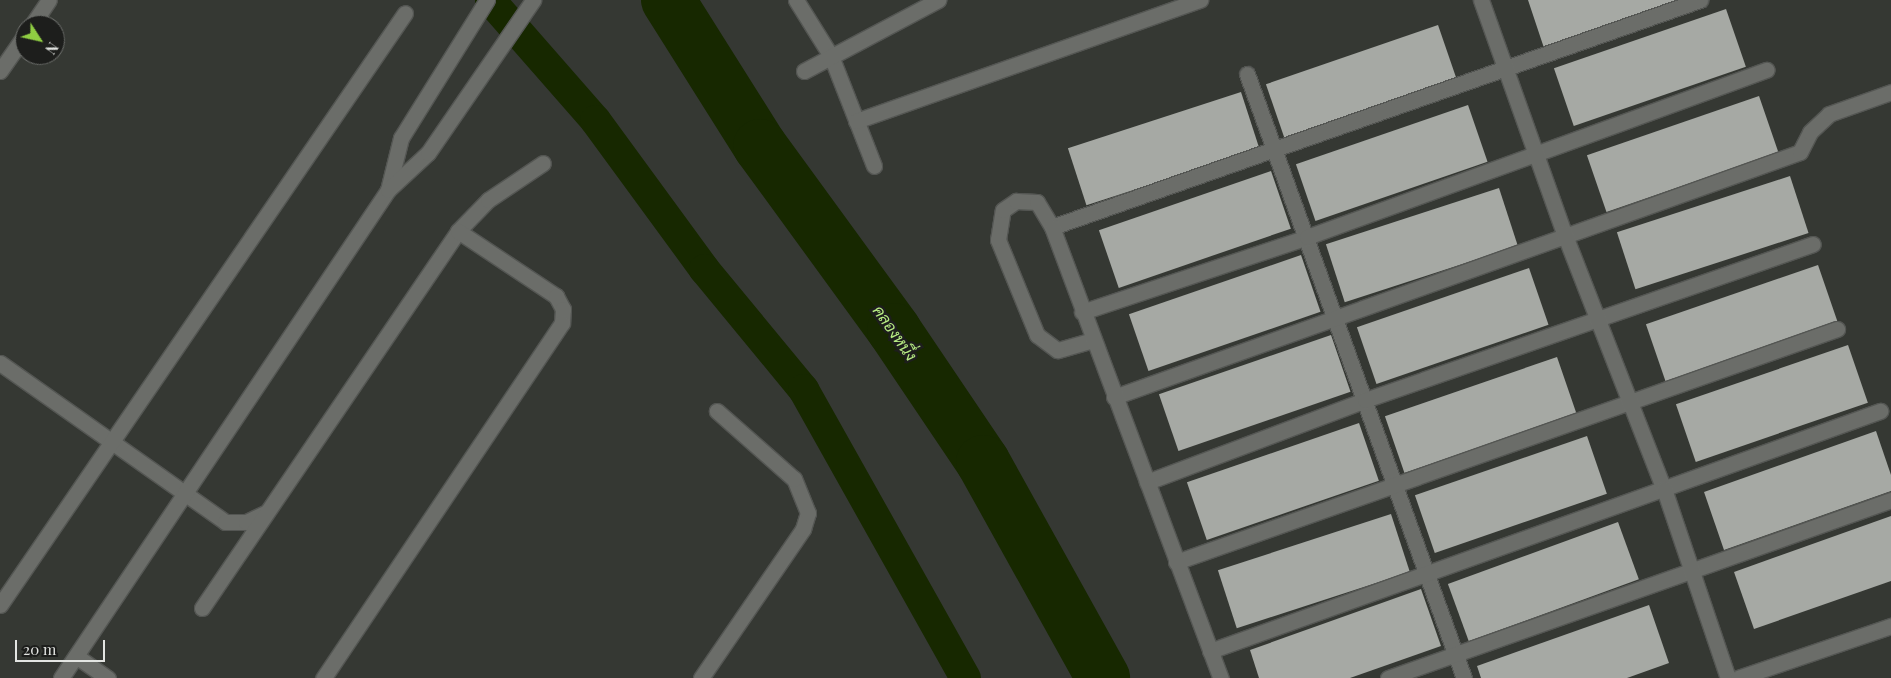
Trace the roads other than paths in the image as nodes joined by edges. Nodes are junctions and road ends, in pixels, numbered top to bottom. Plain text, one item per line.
1 (49, 0) edge
2 (486, 0) edge
3 (533, 0) edge
4 (796, 0) edge
5 (938, 0) edge
6 (1200, 0) edge
7 (1482, 0) edge
8 (1700, 0) edge
9 (1164, 6) edge
10 (405, 13) dead end
11 (39, 15) edge
12 (15, 49) edge
13 (831, 56) junction
14 (1506, 68) junction
15 (1767, 70) dead end
16 (0, 71) edge
17 (804, 71) dead end
18 (1247, 74) dead end
19 (1891, 92) edge
20 (856, 121) junction
21 (1277, 150) junction
22 (1536, 153) junction
23 (543, 164) dead end
24 (874, 166) dead end
25 (388, 190) junction
26 (1052, 226) junction
27 (458, 231) junction
28 (1564, 234) junction
29 (1307, 237) junction
30 (1813, 244) dead end
31 (1082, 312) junction
32 (1336, 320) junction
33 (1597, 321) junction
34 (1837, 329) dead end
35 (1093, 340) junction
36 (0, 363) edge
37 (1114, 396) junction
38 (1365, 400) junction
39 (1630, 405) junction
40 (1880, 411) dead end
41 (718, 412) dead end
42 (110, 442) junction
43 (1147, 482) junction
44 (1396, 487) junction
45 (1664, 489) junction
46 (185, 496) junction
47 (1891, 500) edge
48 (266, 512) junction
49 (1176, 562) junction
50 (1426, 572) junction
51 (1694, 572) junction
52 (0, 605) edge
53 (202, 608) dead end
54 (1891, 626) edge
55 (1210, 651) junction
56 (1455, 654) junction
57 (76, 656) junction
58 (1757, 675) edge
59 (61, 678) edge
60 (108, 678) edge
61 (323, 678) edge
62 (701, 678) edge
63 (1221, 678) edge
64 (1388, 678) edge
65 (1464, 678) edge
66 (1728, 678) edge
67 (1738, 678) edge

1 - 11 street
2 - 25 street
3 - 25 street
4 - 13 street
5 - 13 street
6 - 9 street
7 - 14 street
8 - 14 street
9 - 20 street
10 - 42 street
12 - 16 street
13 - 17 street
13 - 20 street
14 - 21 street
14 - 22 street
15 - 22 street
18 - 21 street
19 - 28 street
20 - 24 street
21 - 26 street
21 - 29 street
22 - 28 street
22 - 29 street
23 - 27 street
25 - 46 street
26 - 31 street
26 - 35 street
27 - 48 street
27 - 61 street
28 - 32 street
28 - 33 street
29 - 31 street
29 - 32 street
30 - 33 street
31 - 35 street
32 - 37 street
32 - 38 street
33 - 38 street
33 - 39 street
34 - 39 street
35 - 37 street
36 - 42 street
37 - 43 street
38 - 43 street
38 - 44 street
39 - 44 street
39 - 45 street
40 - 45 street
41 - 62 street
42 - 46 street
42 - 52 street
43 - 49 street
44 - 49 street
44 - 50 street
45 - 50 street
45 - 51 street
46 - 48 street
46 - 57 street
47 - 51 street
48 - 53 street
49 - 55 street
50 - 55 street
50 - 56 street
51 - 56 street
51 - 66 street
54 - 58 street
55 - 63 street
56 - 64 street
56 - 65 street
57 - 59 street
57 - 60 street
58 - 67 street

